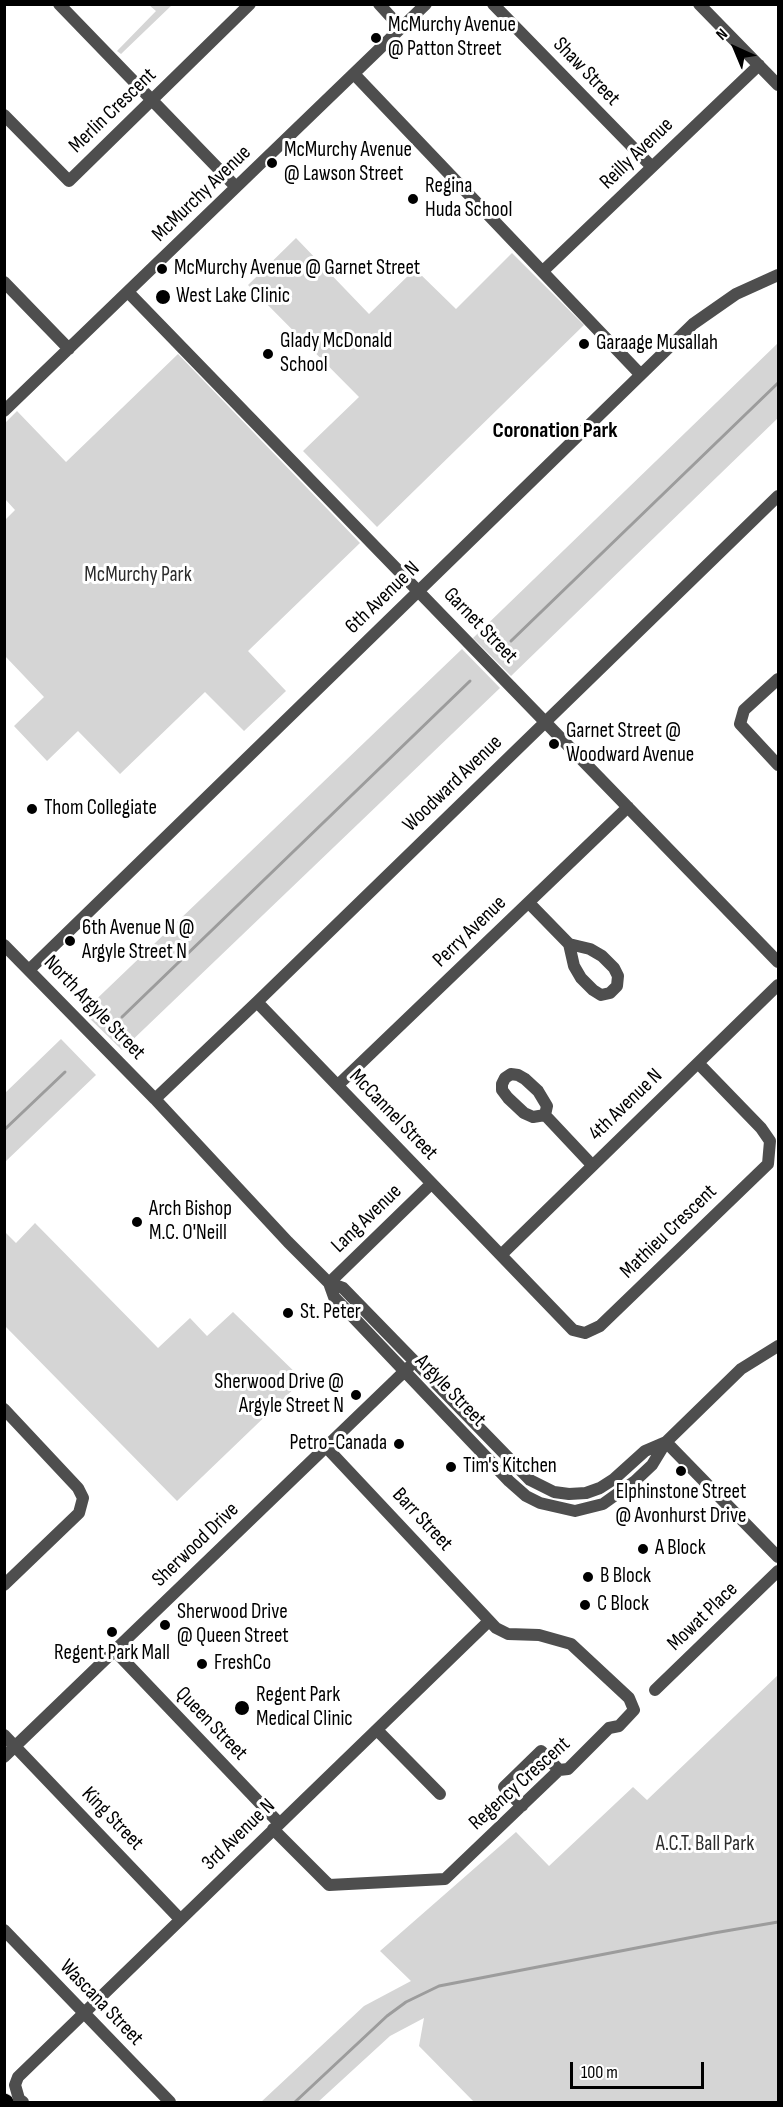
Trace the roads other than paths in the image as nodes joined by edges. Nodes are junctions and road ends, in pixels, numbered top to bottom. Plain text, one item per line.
1 (59, 4) edge
2 (250, 4) edge
3 (379, 4) edge
4 (426, 4) edge
5 (493, 4) edge
6 (699, 4) edge
7 (401, 28) junction
8 (759, 65) junction
9 (354, 74) junction
10 (778, 85) edge
11 (152, 100) junction
12 (4, 115) edge
13 (652, 167) junction
14 (236, 187) junction
15 (543, 271) junction
16 (778, 275) edge
17 (4, 282) edge
18 (128, 292) junction
19 (69, 349) junction
20 (640, 374) junction
21 (4, 411) edge
22 (778, 496) edge
23 (418, 590) junction
24 (778, 679) edge
25 (545, 720) junction
26 (778, 765) edge
27 (628, 807) junction
28 (529, 903) junction
29 (569, 944) junction
30 (4, 945) edge
31 (778, 962) edge
32 (29, 970) junction
33 (778, 985) edge
34 (257, 1002) junction
35 (698, 1063) junction
36 (338, 1085) junction
37 (154, 1099) junction
38 (545, 1115) dead end
39 (592, 1165) junction
40 (431, 1184) junction
41 (501, 1255) junction
42 (329, 1283) junction
43 (778, 1346) edge
44 (414, 1362) junction
45 (404, 1372) junction
46 (4, 1409) edge
47 (666, 1442) junction
48 (326, 1447) junction
49 (778, 1557) edge
50 (778, 1571) edge
51 (4, 1585) edge
52 (489, 1621) junction
53 (115, 1651) junction
54 (655, 1690) dead end
55 (377, 1730) junction
56 (4, 1735) edge
57 (16, 1747) junction
58 (4, 1757) edge
59 (560, 1770) junction
60 (440, 1794) dead end
61 (522, 1806) junction
62 (276, 1826) junction
63 (180, 1919) junction
64 (4, 1930) edge
65 (84, 2012) junction
66 (23, 2103) edge
67 (170, 2103) edge

1 - 11 street
2 - 11 street, Merlin Crescent
3 - 7 street
4 - 7 street, McMurchy Avenue
5 - 13 street, Shaw Street
6 - 8 street
7 - 9 street, McMurchy Avenue
8 - 10 street
8 - 13 street, Reilly Avenue
9 - 14 street, McMurchy Avenue
9 - 15 street
11 - 12 street, Merlin Crescent
11 - 14 street
13 - 15 street, Reilly Avenue
14 - 18 street, McMurchy Avenue
15 - 20 street
16 - 20 street, 6th Avenue N
17 - 19 street
18 - 19 street, McMurchy Avenue
18 - 23 street, Garnet Street
19 - 21 street, McMurchy Avenue
20 - 23 street, 6th Avenue N
22 - 25 street, Woodward Avenue
23 - 25 street, Garnet Street
23 - 32 street, 6th Avenue N
24 - 26 street
25 - 27 street, Garnet Street
25 - 34 street, Woodward Avenue
27 - 28 street, Perry Avenue
27 - 31 street, Garnet Street
28 - 29 street
28 - 36 street, Perry Avenue
29 - 29 street
30 - 32 street, North Argyle Street
32 - 37 street, North Argyle Street
33 - 35 street, 4th Avenue N
34 - 36 street, McCannel Street
34 - 37 street, Woodward Avenue
35 - 39 street, 4th Avenue N
35 - 41 street, Mathieu Crescent
36 - 40 street, McCannel Street
37 - 42 street, Argyle Street
38 - 39 street
39 - 41 street, 4th Avenue N
40 - 41 street, McCannel Street
40 - 42 street, Lang Avenue
42 - 44 street, Argyle Street
42 - 45 street, Argyle Street
43 - 47 street
44 - 45 street, Sherwood Drive
44 - 47 street, Argyle Street
45 - 47 street, Argyle Street
45 - 48 street, Sherwood Drive
46 - 51 street
47 - 49 street
48 - 52 street, Barr Street
48 - 53 street, Sherwood Drive
50 - 54 street, Mowat Place
52 - 55 street, 3rd Avenue N
52 - 59 street, Regency Crescent
53 - 57 street, Sherwood Drive
53 - 62 street, Queen Street
55 - 60 street
55 - 62 street, 3rd Avenue N
56 - 57 street, King Street
57 - 58 street, Sherwood Drive
57 - 63 street, King Street
59 - 61 street, Regency Crescent
59 - 61 street
61 - 62 street, Regency Crescent
62 - 63 street, 3rd Avenue N
63 - 65 street, 3rd Avenue N
64 - 65 street, Wascana Street
65 - 66 street, 3rd Avenue N
65 - 67 street, Wascana Street

